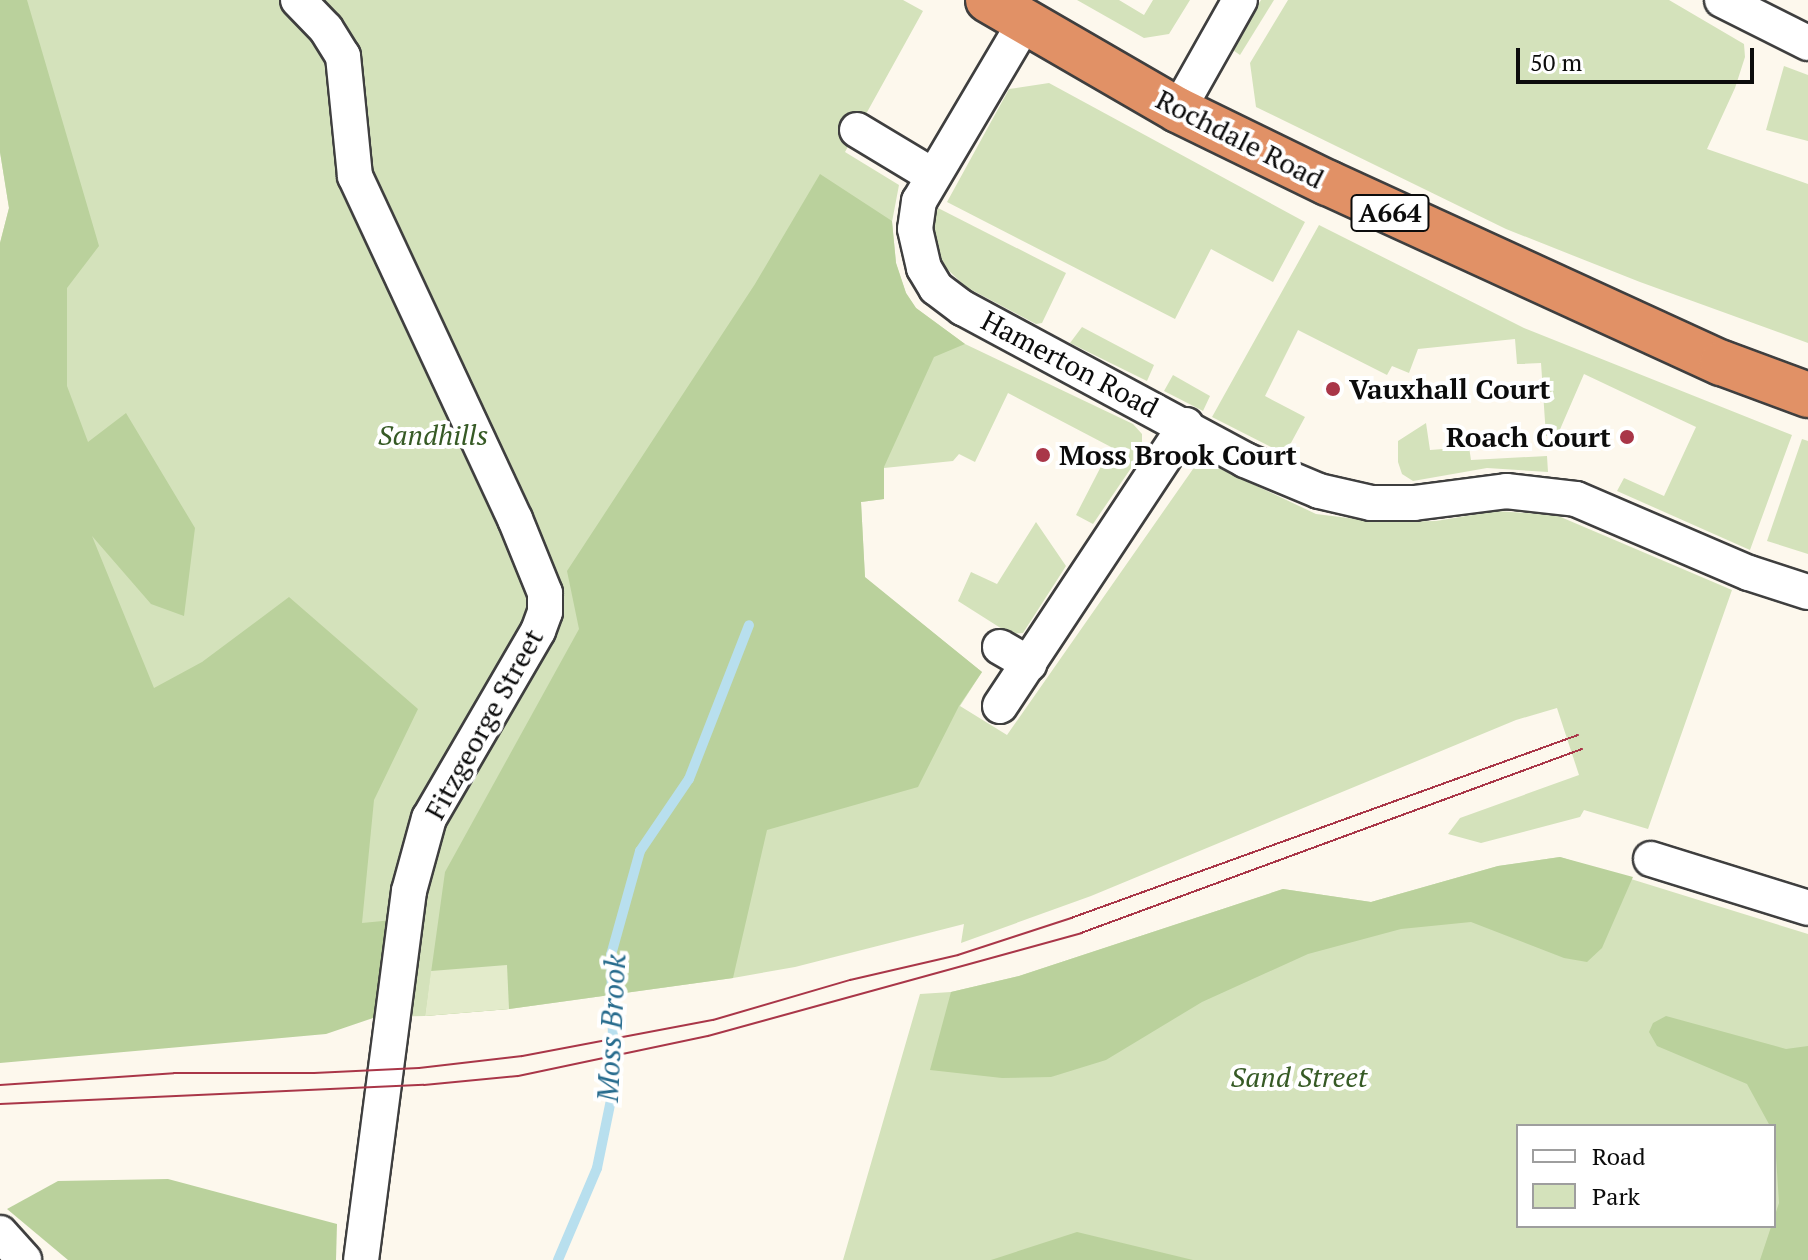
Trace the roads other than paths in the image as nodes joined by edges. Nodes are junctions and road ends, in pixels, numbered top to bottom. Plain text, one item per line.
1 (298, 0) edge
2 (988, 0) edge
3 (1240, 0) edge
4 (1722, 0) edge
5 (1025, 22) junction
6 (1808, 43) edge
7 (1178, 110) junction
8 (857, 130) dead end
9 (932, 175) junction
10 (1808, 395) edge
11 (1186, 425) junction
12 (1808, 592) edge
13 (1000, 647) dead end
14 (1029, 664) junction
15 (1000, 706) dead end
16 (1651, 859) dead end
17 (1808, 908) edge
18 (0, 1233) edge
19 (24, 1260) edge
20 (361, 1260) edge

1 - 20 street, Fitzgeorge Street
2 - 5 highway, Rochdale Road / A664
3 - 7 street
4 - 6 street
5 - 7 highway, Rochdale Road / A664
5 - 9 street, Hamerton Road
7 - 10 highway, Rochdale Road / A664
8 - 9 street
9 - 11 street, Hamerton Road
11 - 12 street, Hamerton Road
11 - 14 street
13 - 14 street
14 - 15 street
16 - 17 street
18 - 19 street

